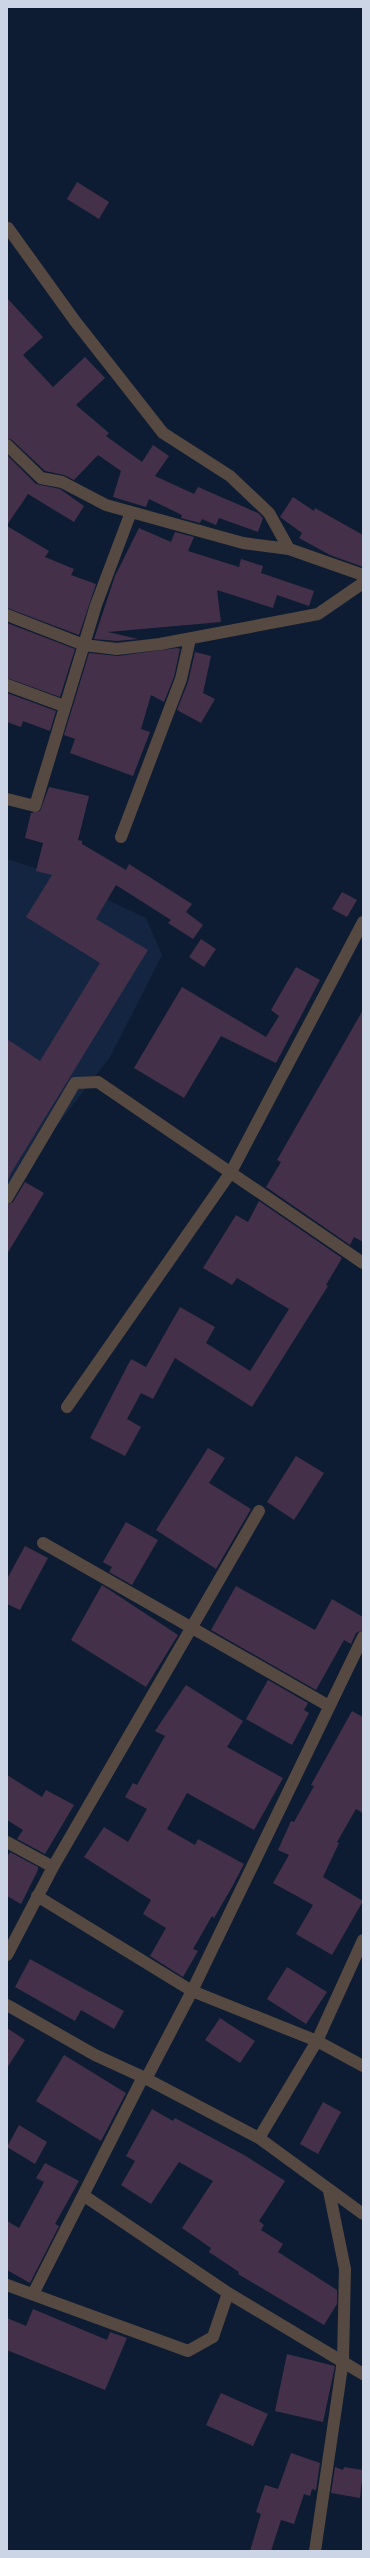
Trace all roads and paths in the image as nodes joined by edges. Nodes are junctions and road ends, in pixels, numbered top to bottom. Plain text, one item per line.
1 (8, 228) edge
2 (7, 445) edge
3 (131, 512) junction
4 (289, 549) junction
5 (363, 575) edge
6 (363, 584) edge
7 (7, 615) edge
8 (190, 639) junction
9 (84, 645) junction
10 (7, 685) edge
11 (64, 706) junction
12 (7, 799) edge
13 (121, 837) dead end
14 (363, 922) edge
15 (231, 1172) junction
16 (7, 1198) edge
17 (363, 1263) edge
18 (67, 1407) dead end
19 (259, 1511) dead end
20 (43, 1542) dead end
21 (193, 1627) junction
22 (363, 1637) edge
23 (329, 1706) junction
24 (7, 1842) edge
25 (53, 1867) junction
26 (37, 1896) junction
27 (363, 1940) edge
28 (7, 1955) edge
29 (192, 1991) junction
30 (7, 2005) edge
31 (317, 2041) junction
32 (363, 2066) edge
33 (144, 2078) junction
34 (259, 2138) junction
35 (329, 2191) junction
36 (83, 2196) junction
37 (363, 2214) edge
38 (7, 2285) edge
39 (228, 2293) junction
40 (33, 2294) junction
41 (343, 2360) junction
42 (363, 2374) edge
43 (315, 2551) edge

1 - 4 street
2 - 3 street
3 - 4 street
3 - 9 street
4 - 5 street
6 - 8 street
7 - 9 street
8 - 9 street
8 - 13 street
9 - 11 street
10 - 11 street
11 - 12 street
14 - 15 street
15 - 16 street
15 - 17 street
15 - 18 street
19 - 21 street
20 - 21 street
21 - 23 street
21 - 25 street
22 - 23 street
23 - 29 street
24 - 25 street
25 - 26 street
26 - 28 street
26 - 29 street
27 - 31 street
29 - 31 street
29 - 33 street
30 - 33 street
31 - 32 street
31 - 34 street
33 - 34 street
33 - 36 street
34 - 35 street
35 - 37 street
35 - 41 street
36 - 39 street
36 - 40 street
38 - 40 street
39 - 40 street
39 - 41 street
41 - 42 street
41 - 43 street

